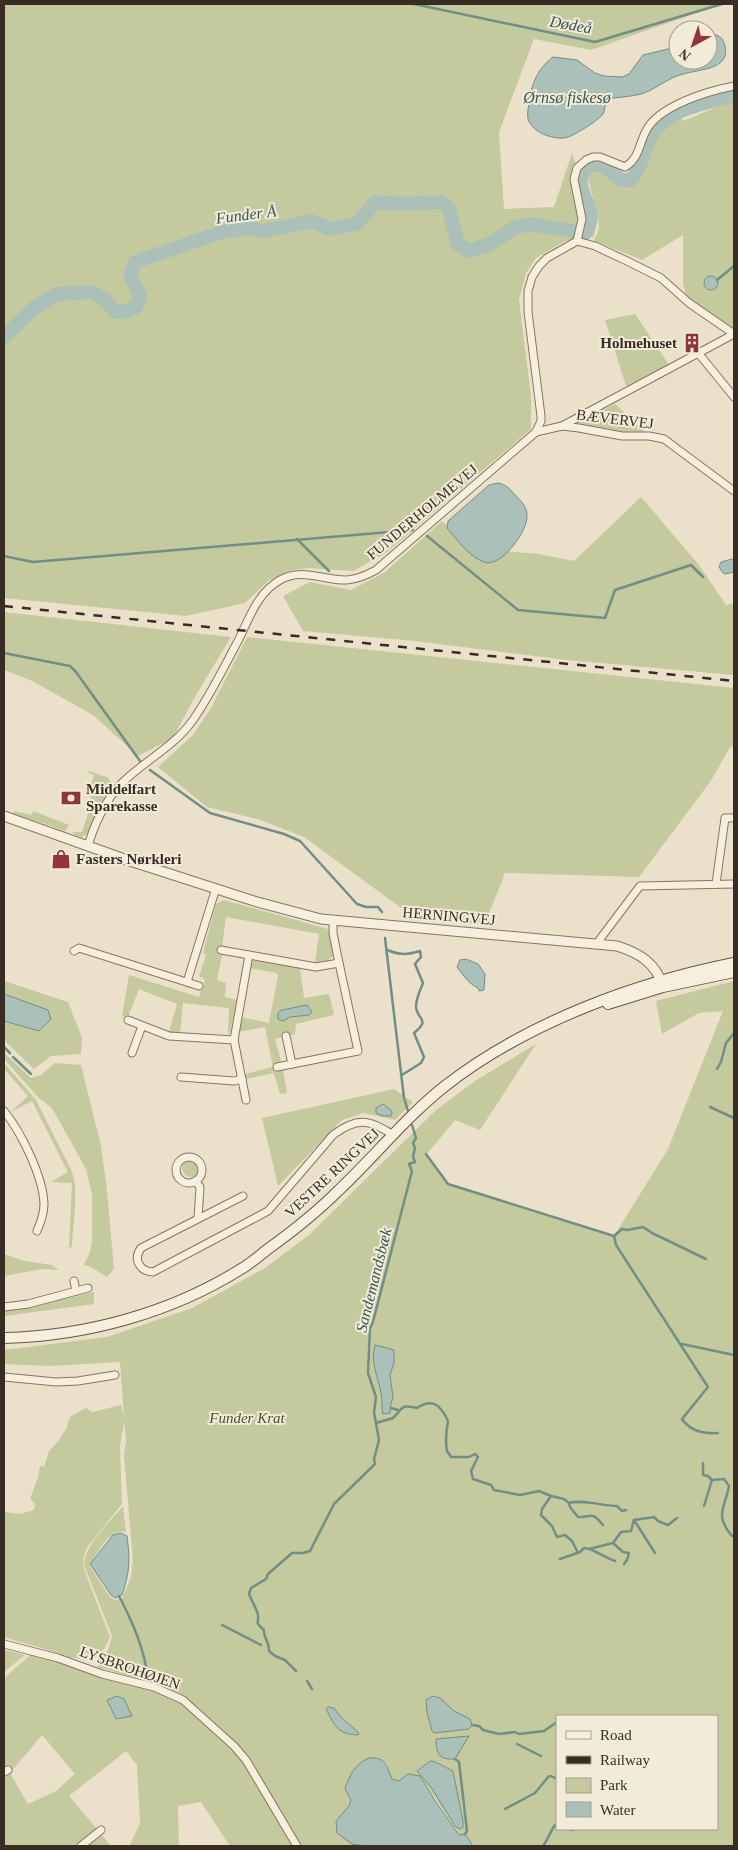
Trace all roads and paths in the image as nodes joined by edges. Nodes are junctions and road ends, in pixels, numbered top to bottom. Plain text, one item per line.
1 (734, 86) edge
2 (577, 241) junction
3 (734, 334) edge
4 (699, 354) junction
5 (734, 397) edge
6 (562, 426) junction
7 (536, 432) junction
8 (734, 492) edge
9 (4, 816) edge
10 (734, 818) edge
11 (88, 846) junction
12 (716, 884) junction
13 (734, 884) edge
14 (216, 888) junction
15 (333, 921) junction
16 (597, 943) junction
17 (221, 950) dead end
18 (74, 951) dead end
19 (249, 955) junction
20 (338, 963) junction
21 (734, 964) edge
22 (734, 972) edge
23 (187, 982) junction
24 (662, 984) junction
25 (199, 986) dead end
26 (128, 1020) dead end
27 (142, 1026) junction
28 (286, 1036) dead end
29 (234, 1040) junction
30 (132, 1053) dead end
31 (292, 1064) junction
32 (277, 1067) dead end
33 (181, 1077) dead end
34 (242, 1080) junction
35 (246, 1100) dead end
36 (4, 1111) edge
37 (393, 1135) junction
38 (195, 1181) dead end
39 (243, 1196) dead end
40 (198, 1218) junction
41 (37, 1231) dead end
42 (74, 1282) dead end
43 (88, 1288) dead end
44 (76, 1291) junction
45 (4, 1307) edge
46 (4, 1338) edge
47 (115, 1375) dead end
48 (4, 1377) edge
49 (4, 1644) edge
50 (101, 1830) dead end
51 (81, 1846) edge
52 (297, 1846) edge

1 - 2 street
2 - 3 street
2 - 7 street
3 - 4 street
4 - 5 street
4 - 6 street
6 - 7 street, BÆVERVEJ
6 - 8 street, BÆVERVEJ
7 - 11 street, FUNDERHOLMEVEJ
9 - 11 street, HERNINGVEJ
10 - 12 street
11 - 14 street, HERNINGVEJ
12 - 13 street
12 - 16 street
14 - 15 street, HERNINGVEJ
14 - 23 street
15 - 16 street, HERNINGVEJ
15 - 20 street
16 - 24 street, HERNINGVEJ
17 - 19 street
18 - 23 street
19 - 20 street
19 - 29 street
20 - 31 street
21 - 24 main road
22 - 24 main road
23 - 25 street
24 - 37 main road, VESTRE RINGVEJ
26 - 27 street
27 - 29 street
27 - 30 street
28 - 31 street
29 - 34 street
31 - 32 street
33 - 34 street
34 - 35 street
36 - 41 street
37 - 40 street
37 - 46 main road, VESTRE RINGVEJ
38 - 40 street
39 - 40 street
42 - 44 street
43 - 44 street
44 - 45 street
47 - 48 street
49 - 52 street, LYSBROHØJEN
50 - 51 street

